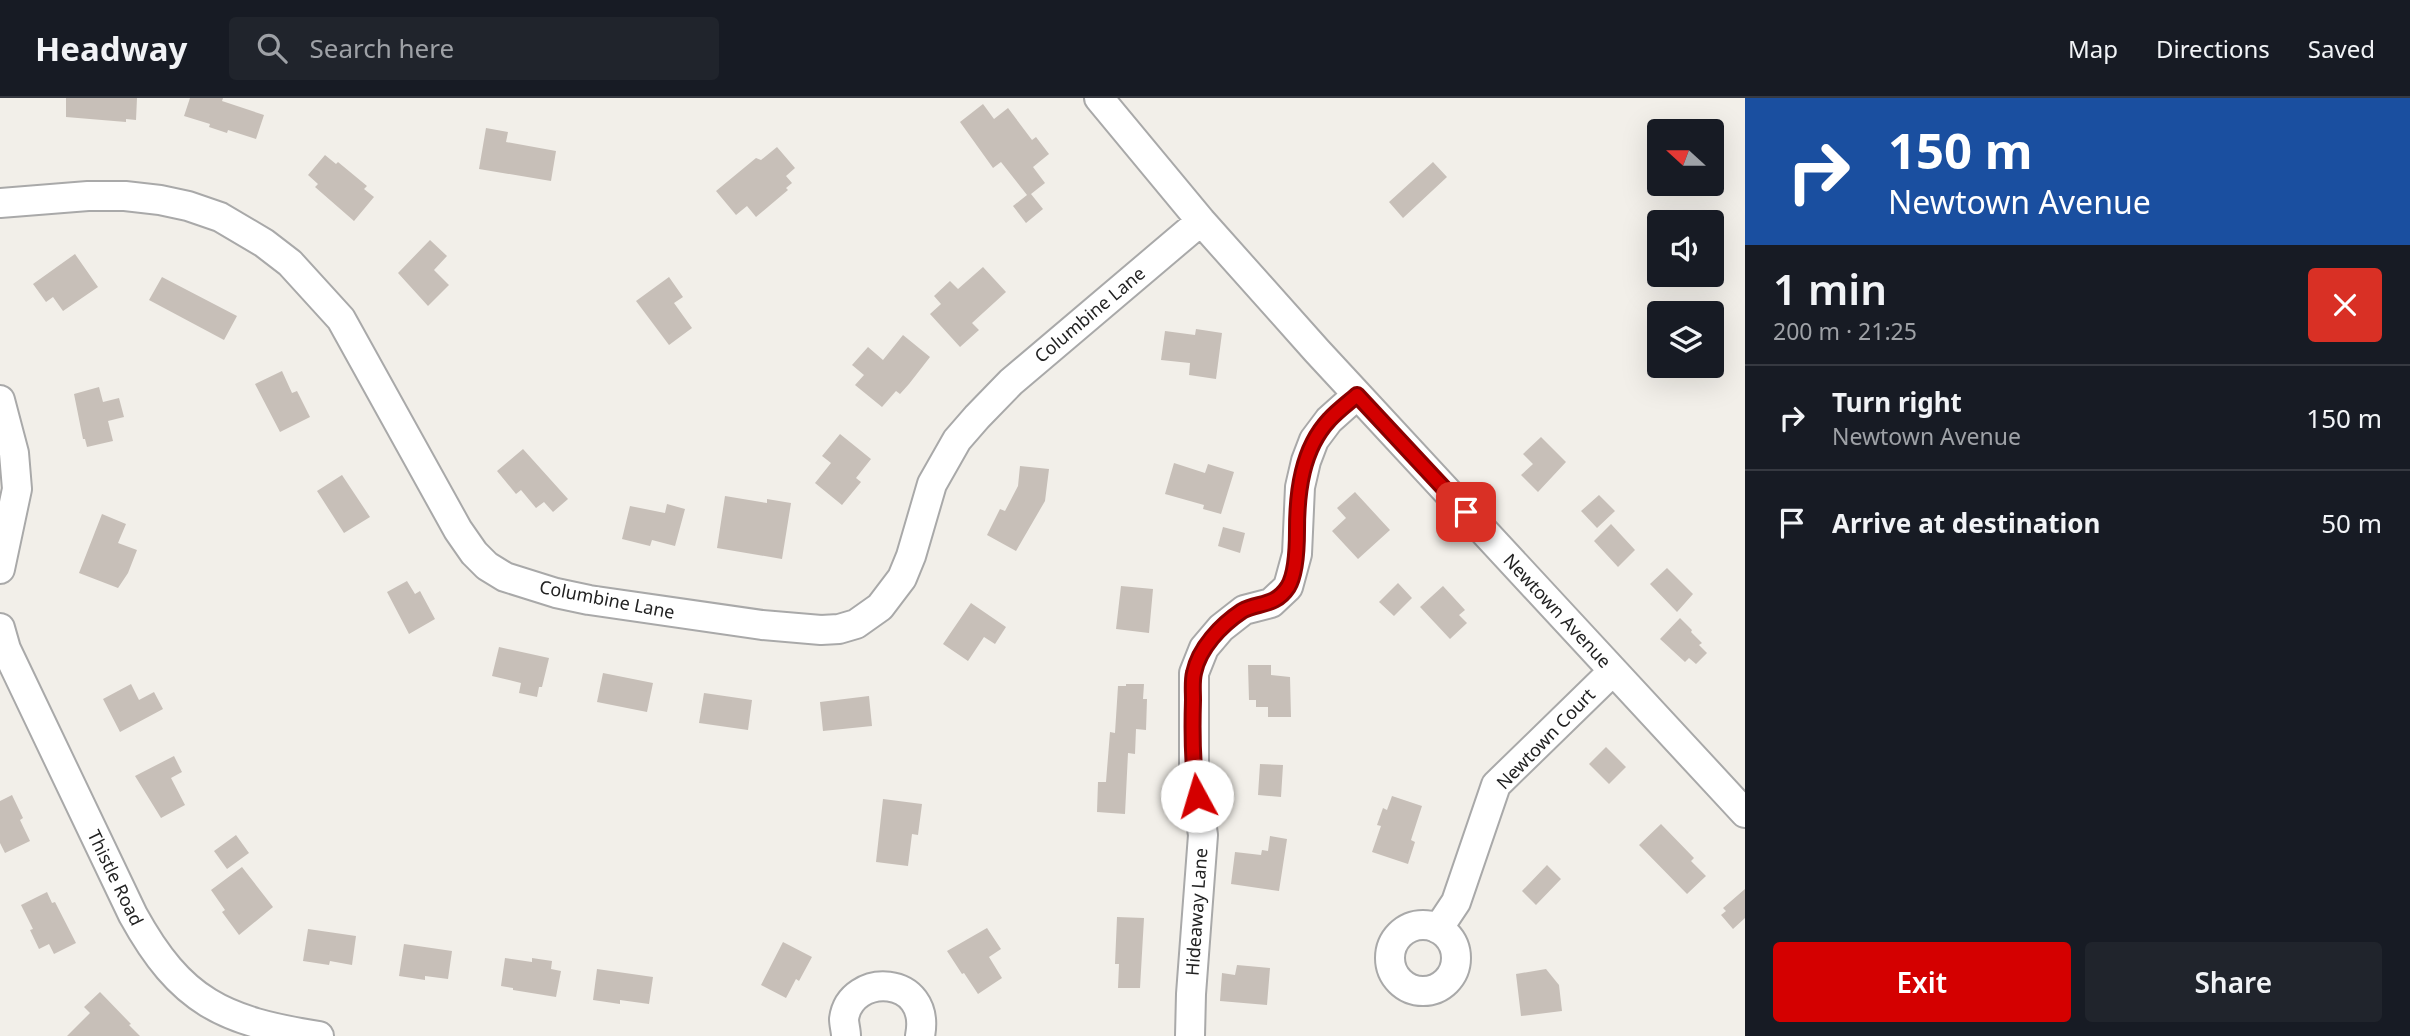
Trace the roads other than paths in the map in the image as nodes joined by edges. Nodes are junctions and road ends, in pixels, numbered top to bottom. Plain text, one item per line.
1 (1099, 98) edge
2 (0, 203) edge
3 (1201, 221) junction
4 (1357, 395) junction
5 (0, 400) edge
6 (0, 569) edge
7 (0, 628) edge
8 (1613, 671) junction
9 (1745, 813) edge
10 (1438, 929) dead end
11 (319, 1036) edge
12 (846, 1036) edge
13 (920, 1036) edge
14 (1190, 1036) edge

1 - 3 street, Newtown Avenue
2 - 3 street, Columbine Lane
3 - 4 street, Newtown Avenue
4 - 8 street, Newtown Avenue
4 - 14 street, Hideaway Lane
5 - 6 street
7 - 11 street, Thistle Road
8 - 9 street, Newtown Avenue
8 - 10 street, Newtown Court
12 - 13 street

